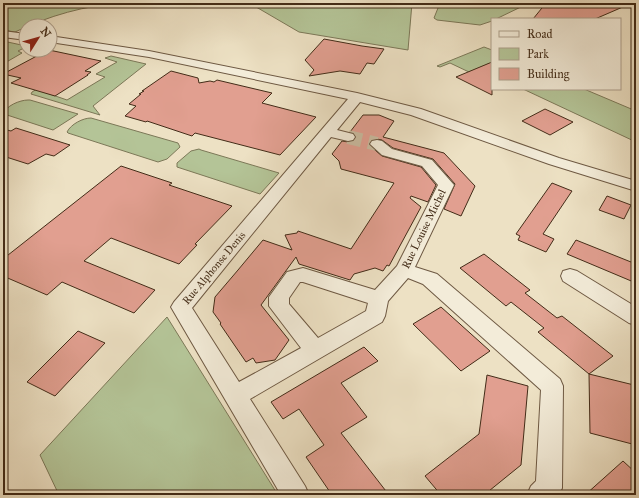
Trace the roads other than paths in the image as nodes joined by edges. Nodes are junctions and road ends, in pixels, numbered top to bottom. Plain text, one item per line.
1 (3, 34) edge
2 (18, 36) edge
3 (58, 40) edge
4 (357, 97) junction
5 (328, 132) junction
6 (348, 137) tunnel mouth
7 (377, 144) tunnel mouth
8 (636, 186) edge
9 (404, 270) junction
10 (570, 276) dead end
11 (379, 299) junction
12 (636, 317) edge
13 (315, 350) junction
14 (235, 396) junction
15 (296, 495) edge
16 (540, 495) edge

1 - 2 street
3 - 4 street
4 - 5 street, Rue Alphonse Denis
4 - 8 street
5 - 6 street
5 - 14 street, Rue Alphonse Denis
7 - 9 street, Rue Louise Michel
9 - 11 street, Rue Louise Michel
9 - 16 street
10 - 12 street
11 - 13 street, Rue Louise Michel
11 - 13 street
13 - 14 street, Rue Louise Michel
14 - 15 street, Rue Alphonse Denis

